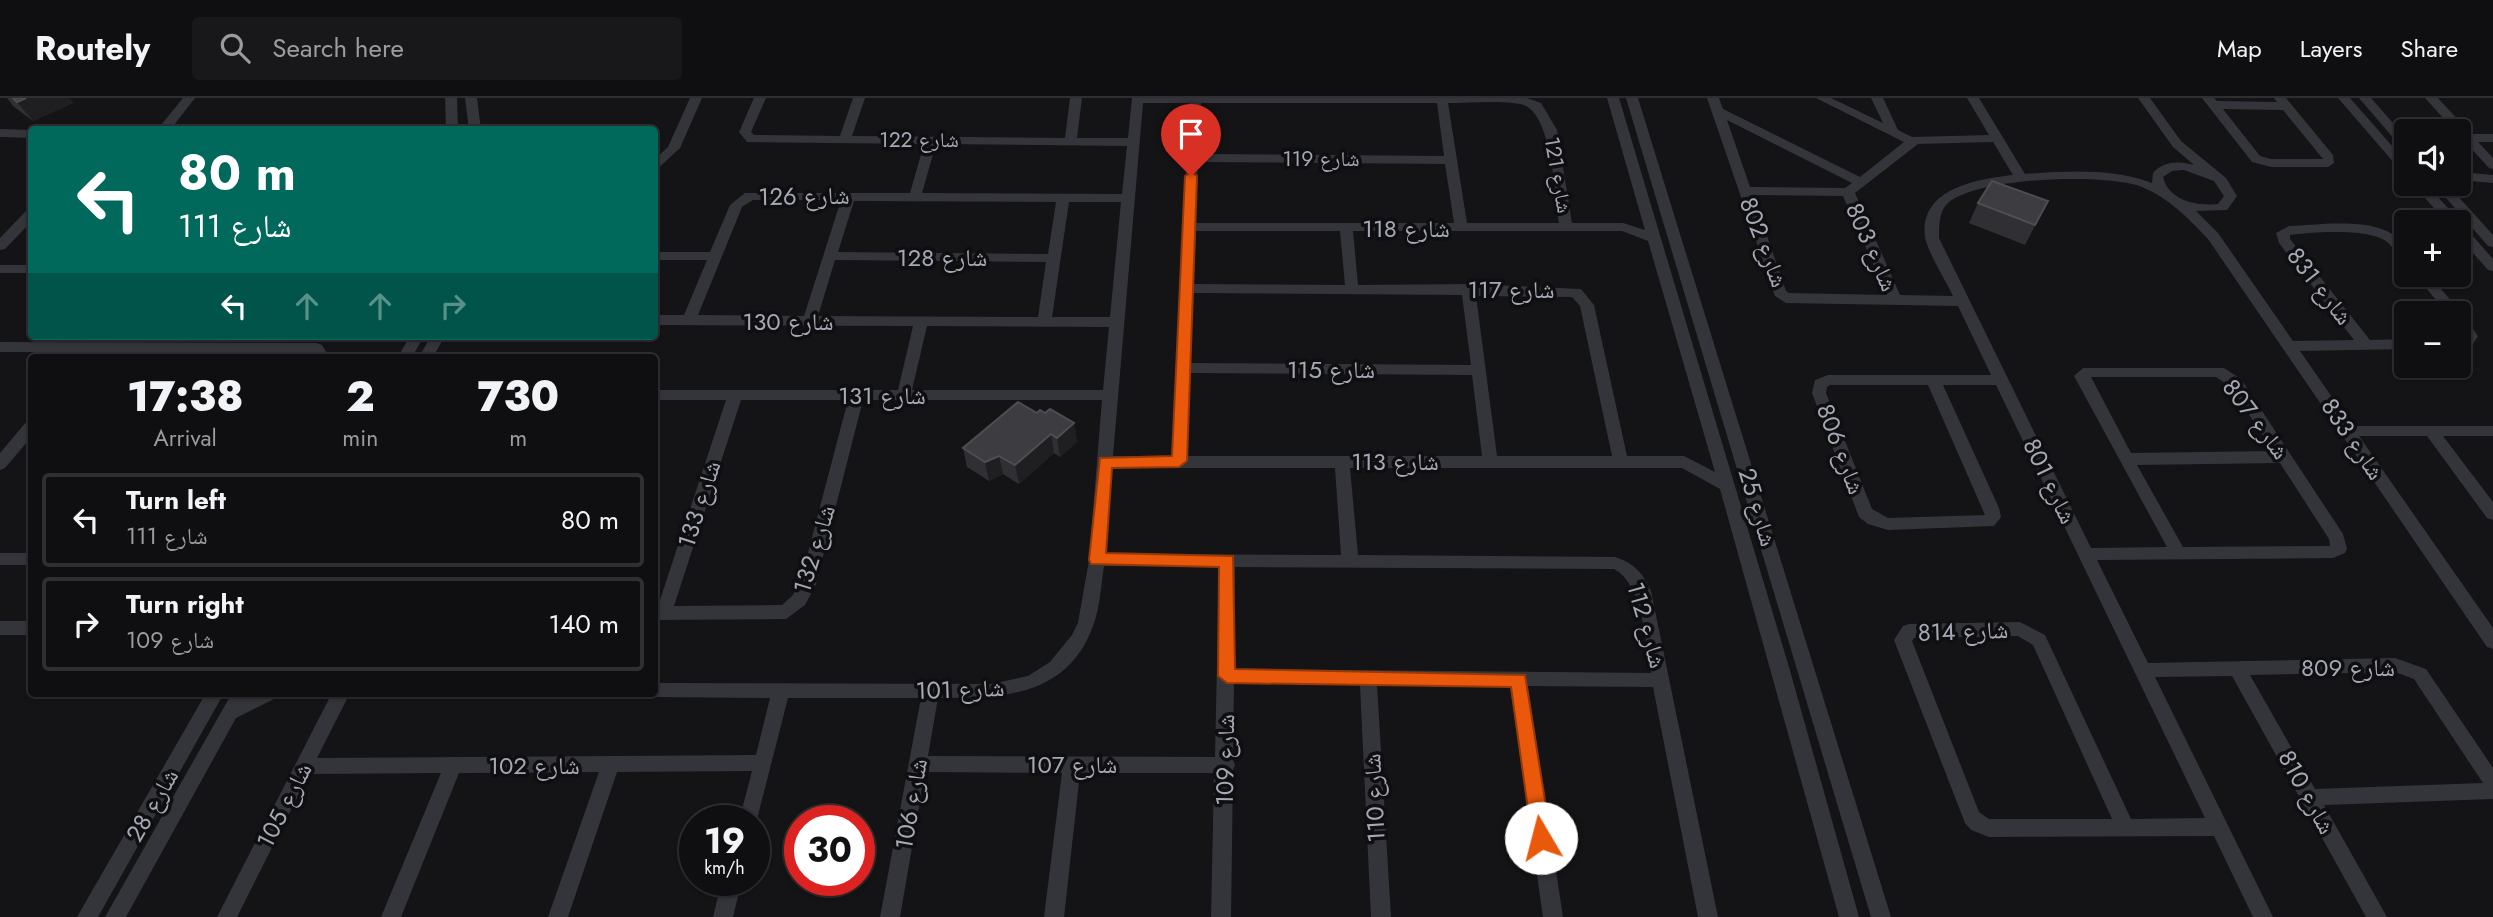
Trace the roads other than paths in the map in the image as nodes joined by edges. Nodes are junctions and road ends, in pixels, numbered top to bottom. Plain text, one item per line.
1 (189, 98) edge
2 (451, 98) edge
3 (471, 98) edge
4 (696, 98) edge
5 (760, 98) edge
6 (859, 98) edge
7 (1076, 98) edge
8 (1613, 98) edge
9 (1632, 98) edge
10 (1822, 98) edge
11 (1877, 98) edge
12 (1973, 98) edge
13 (2144, 98) edge
14 (2344, 98) edge
15 (2365, 98) edge
16 (2431, 98) edge
17 (1138, 99) edge
18 (1195, 99) edge
19 (1442, 100) edge
20 (2211, 102) edge
21 (2283, 102) edge
22 (1714, 104) edge
23 (2450, 119) edge
24 (166, 126) edge
25 (452, 126) edge
26 (474, 126) edge
27 (2394, 131) edge
28 (1893, 132) junction
29 (0, 133) edge
30 (28, 134) edge
31 (1997, 138) junction
32 (2471, 138) edge
33 (2493, 138) edge
34 (845, 140) junction
35 (931, 140) junction
36 (1071, 141) junction
37 (1911, 141) junction
38 (2471, 141) edge
39 (1134, 142) junction
40 (2177, 144) junction
41 (2394, 155) edge
42 (1192, 158) junction
43 (1451, 160) junction
44 (658, 164) edge
45 (2493, 165) edge
46 (2165, 169) junction
47 (2215, 177) junction
48 (2021, 178) junction
49 (2112, 179) junction
50 (2493, 179) edge
51 (2471, 180) edge
52 (1860, 182) junction
53 (1745, 191) junction
54 (1848, 192) junction
55 (849, 196) junction
56 (915, 196) junction
57 (2430, 196) edge
58 (2451, 196) edge
59 (2455, 196) edge
60 (1063, 197) junction
61 (1128, 198) junction
62 (2174, 199) junction
63 (2458, 204) junction
64 (2215, 208) junction
65 (2442, 210) edge
66 (1646, 211) junction
67 (28, 217) edge
68 (1188, 227) junction
69 (1566, 227) junction
70 (1623, 227) junction
71 (1346, 228) junction
72 (1461, 228) junction
73 (2213, 236) junction
74 (1654, 238) junction
75 (2394, 242) edge
76 (2471, 242) edge
77 (2493, 243) edge
78 (0, 246) edge
79 (658, 256) edge
80 (715, 256) junction
81 (830, 256) junction
82 (1054, 258) junction
83 (2492, 266) edge
84 (28, 269) edge
85 (0, 270) edge
86 (2431, 287) edge
87 (1186, 288) junction
88 (1352, 289) junction
89 (1468, 289) junction
90 (1896, 301) junction
91 (2444, 301) edge
92 (1963, 302) junction
93 (658, 320) edge
94 (690, 320) junction
95 (809, 321) junction
96 (1044, 321) junction
97 (921, 322) junction
98 (1116, 322) junction
99 (31, 342) edge
100 (155, 342) edge
101 (2394, 344) edge
102 (2366, 345) junction
103 (2289, 346) junction
104 (0, 347) edge
105 (90, 352) edge
106 (210, 352) edge
107 (320, 354) edge
108 (1182, 368) junction
109 (1479, 370) junction
110 (1933, 380) junction
111 (2001, 380) junction
112 (904, 394) junction
113 (658, 395) edge
114 (735, 395) junction
115 (858, 395) junction
116 (1110, 395) junction
117 (28, 430) edge
118 (2347, 431) junction
119 (2431, 431) junction
120 (2493, 431) edge
121 (1712, 442) junction
122 (2285, 457) junction
123 (2125, 459) junction
124 (1179, 461) junction
125 (1342, 461) junction
126 (1490, 461) junction
127 (1105, 462) junction
128 (1621, 462) junction
129 (1684, 462) junction
130 (0, 464) edge
131 (1725, 485) junction
132 (2493, 514) edge
133 (2178, 553) junction
134 (2086, 554) junction
135 (0, 559) edge
136 (28, 559) edge
137 (1097, 560) junction
138 (1227, 560) junction
139 (1350, 561) junction
140 (1753, 577) junction
141 (1780, 579) junction
142 (659, 612) edge
143 (0, 628) edge
144 (28, 628) edge
145 (2493, 642) edge
146 (2237, 668) junction
147 (2144, 670) junction
148 (1227, 676) junction
149 (1368, 679) junction
150 (1518, 680) junction
151 (1662, 680) junction
152 (658, 690) edge
153 (782, 691) junction
154 (931, 691) junction
155 (212, 697) edge
156 (239, 697) edge
157 (262, 697) edge
158 (339, 697) edge
159 (231, 712) junction
160 (763, 763) junction
161 (611, 764) junction
162 (918, 764) junction
163 (1072, 764) junction
164 (453, 765) junction
165 (1226, 765) junction
166 (304, 766) junction
167 (2493, 783) edge
168 (2493, 790) edge
169 (2310, 797) junction
170 (752, 805) edge
171 (2218, 827) junction
172 (2126, 828) junction
173 (728, 896) edge
174 (88, 917) edge
175 (115, 917) edge
176 (227, 917) edge
177 (391, 917) edge
178 (558, 917) edge
179 (723, 917) edge
180 (890, 917) edge
181 (1054, 917) edge
182 (1221, 917) edge
183 (1381, 917) edge
184 (1553, 917) edge
185 (1708, 917) edge
186 (1849, 917) edge
187 (1881, 917) edge
188 (2263, 917) edge
189 (2376, 917) edge

1 - 24 street
2 - 25 street
3 - 26 street
4 - 44 street
5 - 34 street, شارع 122
6 - 34 street
7 - 36 street
8 - 66 street, شارع 25
9 - 141 street, شارع 25
10 - 28 street
11 - 28 street
12 - 31 street
13 - 40 street
14 - 41 street
15 - 27 street
16 - 23 street
17 - 18 street, شارع 121
17 - 39 street, شارع 101
18 - 19 street, شارع 121
18 - 42 street
19 - 43 street
19 - 69 street, شارع 121
20 - 21 street
20 - 21 street
22 - 52 street
22 - 53 street, شارع 802
28 - 37 street
29 - 30 street
31 - 37 street
31 - 48 street
32 - 33 street
34 - 35 street, شارع 122
35 - 36 street, شارع 122
35 - 56 street
36 - 39 street, شارع 122
37 - 52 street, شارع 803
38 - 45 street
39 - 61 street, شارع 101
40 - 46 street
40 - 47 street
42 - 43 street, شارع 119
42 - 68 street
43 - 72 street
46 - 47 street, شارع 801
46 - 49 street, شارع 801
46 - 62 street
47 - 64 street
48 - 49 street, شارع 801
48 - 92 street, شارع 801
49 - 62 street, شارع 801
50 - 51 street
52 - 54 street, شارع 803
53 - 54 street
53 - 90 street, شارع 802
54 - 90 street, شارع 803
55 - 56 street, شارع 126
55 - 80 street, شارع 126
55 - 81 street
56 - 60 street, شارع 126
57 - 65 street
58 - 63 street
59 - 63 street
60 - 61 street, شارع 126
60 - 82 street
61 - 98 street, شارع 101
62 - 64 street
62 - 73 street, شارع 833
63 - 77 street
64 - 73 street
66 - 70 street
66 - 74 street, شارع 25
67 - 78 street
68 - 71 street, شارع 118
68 - 87 street
69 - 70 street, شارع 118
69 - 72 street, شارع 118
70 - 74 street, شارع 118
71 - 72 street, شارع 118
71 - 88 street
73 - 103 street, شارع 833
74 - 121 street, شارع 25
75 - 102 street, شارع 831
76 - 83 street
79 - 80 street
80 - 94 street, شارع 126
81 - 82 street, شارع 128
81 - 95 street
82 - 96 street
84 - 85 street
86 - 91 street
87 - 88 street, شارع 117
87 - 108 street
88 - 89 street, شارع 117
89 - 109 street
89 - 128 street, شارع 117
90 - 92 street, شارع 802
92 - 111 street, شارع 801
93 - 94 street, شارع 130
94 - 95 street, شارع 130
95 - 97 street, شارع 130
96 - 97 street, شارع 130
96 - 98 street, شارع 130
97 - 112 street
98 - 116 street, شارع 101
99 - 104 street
99 - 105 street
100 - 105 street
100 - 106 street
101 - 102 street, شارع 831
102 - 103 street, شارع 831
103 - 118 street, شارع 833
106 - 107 street
108 - 109 street, شارع 115
108 - 124 street
109 - 126 street
110 - 110 street, شارع 806
110 - 111 street, شارع 806
111 - 134 street, شارع 801
112 - 115 street, شارع 131
112 - 116 street, شارع 131
113 - 114 street, شارع 131
114 - 115 street, شارع 131
114 - 142 street, شارع 133
115 - 142 street, شارع 132
116 - 127 street, شارع 101
117 - 130 street
118 - 119 street
118 - 145 street, شارع 833
119 - 120 street
119 - 132 street
121 - 129 street
121 - 131 street, شارع 25
122 - 123 street
122 - 123 street, شارع 807
122 - 133 street, شارع 807
123 - 133 street, شارع 807
124 - 125 street, شارع 113
124 - 127 street, شارع 113
125 - 126 street, شارع 113
125 - 139 street
126 - 128 street, شارع 113
127 - 137 street, شارع 101
128 - 129 street, شارع 113
129 - 131 street, شارع 113
131 - 140 street, شارع 25
133 - 134 street, شارع 807
134 - 147 street, شارع 801
135 - 136 street
137 - 138 street, شارع 112
137 - 154 street, شارع 101
138 - 139 street, شارع 112
138 - 148 street, شارع 109
139 - 151 street, شارع 112
140 - 141 street
140 - 186 street, شارع 25
141 - 187 street, شارع 25
143 - 144 street
146 - 147 street, شارع 809
146 - 167 street, شارع 809
146 - 169 street, شارع 810
147 - 171 street, شارع 801
148 - 149 street
148 - 165 street, شارع 109
149 - 150 street
149 - 183 street, شارع 110
150 - 151 street
150 - 184 street
151 - 185 street, شارع 112
152 - 153 street, شارع 101
153 - 154 street, شارع 101
153 - 160 street
154 - 162 street, شارع 106
155 - 174 street, شارع 28
156 - 159 street, شارع 28
157 - 159 street
158 - 166 street, شارع 105
159 - 175 street, شارع 28
160 - 161 street, شارع 102
160 - 170 street
161 - 164 street, شارع 102
161 - 178 street
162 - 163 street, شارع 107
162 - 180 street, شارع 106
163 - 165 street, شارع 107
163 - 181 street
164 - 166 street, شارع 102
164 - 177 street
165 - 182 street, شارع 109
166 - 176 street, شارع 105
168 - 169 street
169 - 189 street, شارع 810
171 - 172 street, شارع 814
171 - 188 street, شارع 801
172 - 172 street, شارع 814
173 - 179 street

